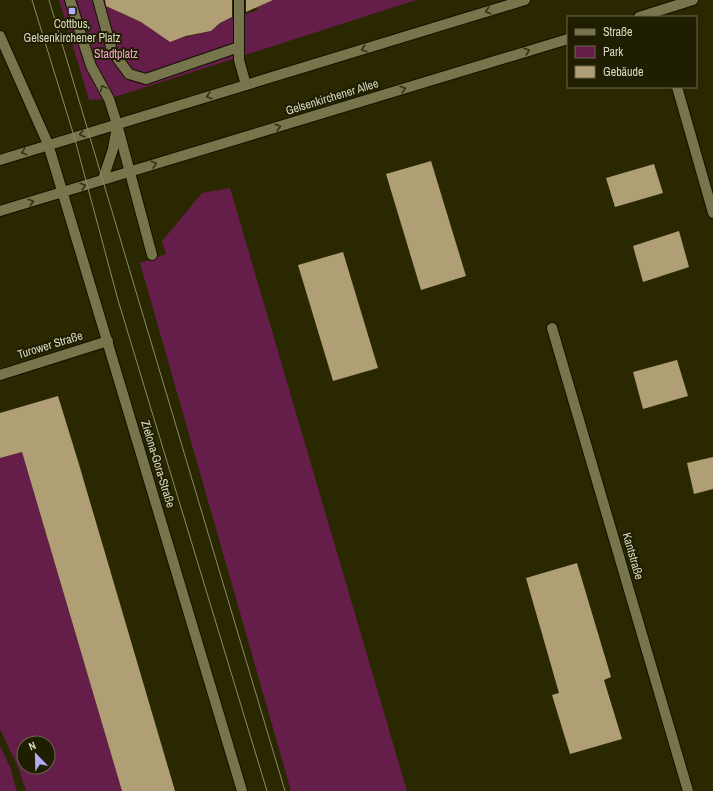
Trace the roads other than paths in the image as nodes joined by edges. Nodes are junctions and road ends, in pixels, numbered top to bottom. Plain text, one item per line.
1 (70, 0) edge
2 (98, 0) edge
3 (239, 0) edge
4 (526, 0) edge
5 (693, 0) edge
6 (642, 16) edge
7 (0, 36) edge
8 (567, 39) edge
9 (239, 47) junction
10 (246, 85) junction
11 (677, 88) edge
12 (117, 124) junction
13 (48, 144) junction
14 (0, 160) edge
15 (130, 171) junction
16 (103, 179) junction
17 (62, 192) junction
18 (0, 211) edge
19 (713, 213) edge
20 (152, 255) dead end
21 (552, 328) dead end
22 (108, 341) junction
23 (0, 375) edge
24 (242, 791) edge
25 (688, 791) edge

12 -> 1 street
2 - 9 street
3 - 9 street
4 -> 10 street
5 - 6 street
7 - 13 street, Zielona-Gora-Straße
15 -> 8 street, Gelsenkirchener Allee
9 - 10 street
10 -> 12 street
11 - 19 street
12 -> 13 street
12 - 15 street
12 - 16 street
13 -> 14 street
13 - 17 street, Zielona-Gora-Straße
15 - 16 street, Gelsenkirchener Allee
15 - 20 street
17 -> 16 street, Gelsenkirchener Allee
18 -> 17 street, Gelsenkirchener Allee
17 - 22 street, Zielona-Gora-Straße
21 - 25 street, Kantstraße
22 - 23 street, Turower Straße
22 - 24 street, Zielona-Gora-Straße

